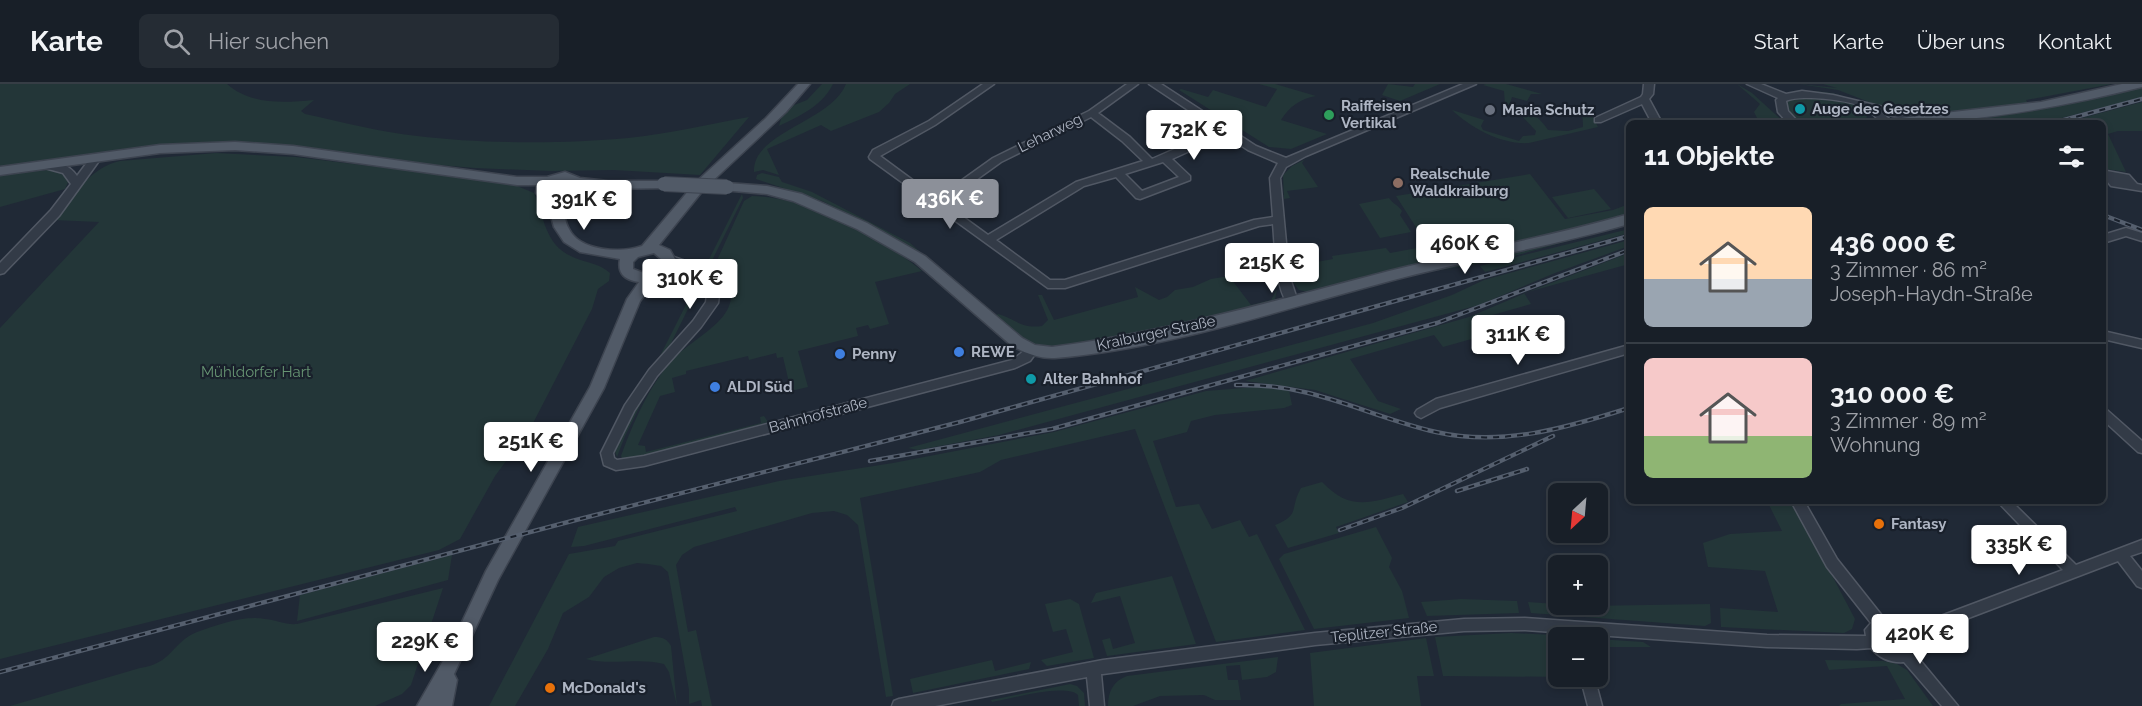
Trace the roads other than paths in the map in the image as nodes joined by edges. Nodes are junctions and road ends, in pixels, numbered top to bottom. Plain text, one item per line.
1 (804, 84) edge
2 (989, 84) edge
3 (1133, 84) edge
4 (1154, 84) edge
5 (1471, 84) edge
6 (1649, 84) edge
7 (1752, 84) edge
8 (2138, 84) edge
9 (1783, 96) junction
10 (1644, 99) junction
11 (1858, 100) junction
12 (1868, 107) junction
13 (1092, 113) junction
14 (1932, 118) junction
15 (1598, 120) dead end
16 (1655, 120) edge
17 (1792, 120) edge
18 (1869, 120) edge
19 (1886, 120) edge
20 (1915, 120) edge
21 (1225, 131) junction
22 (1165, 158) junction
23 (91, 159) junction
24 (1150, 163) junction
25 (44, 165) junction
26 (1282, 167) junction
27 (0, 171) edge
28 (1117, 172) junction
29 (75, 183) junction
30 (573, 190) junction
31 (546, 191) junction
32 (937, 202) junction
33 (559, 211) junction
34 (1279, 219) junction
35 (1626, 220) edge
36 (671, 224) junction
37 (2142, 237) edge
38 (2106, 238) edge
39 (988, 240) junction
40 (647, 249) junction
41 (604, 253) junction
42 (633, 254) junction
43 (667, 256) junction
44 (696, 268) junction
45 (0, 270) edge
46 (628, 272) junction
47 (656, 275) junction
48 (634, 298) junction
49 (1292, 302) junction
50 (2106, 336) edge
51 (2142, 344) edge
52 (1032, 350) junction
53 (1626, 350) edge
54 (1420, 413) dead end
55 (2106, 415) edge
56 (2136, 436) edge
57 (2142, 448) edge
58 (1799, 504) edge
59 (2006, 504) edge
60 (2142, 546) edge
61 (2121, 554) junction
62 (2074, 572) junction
63 (2142, 582) edge
64 (1880, 624) junction
65 (1548, 629) edge
66 (1608, 634) edge
67 (1907, 635) junction
68 (1874, 641) junction
69 (1907, 655) junction
70 (454, 658) junction
71 (1093, 669) junction
72 (1590, 687) edge
73 (426, 706) edge
74 (443, 706) edge
75 (899, 706) edge
76 (1097, 706) edge
77 (1595, 706) edge
78 (1951, 706) edge

1 - 36 main road
2 - 32 street
3 - 13 street, Leharweg
4 - 21 street
5 - 26 street
6 - 10 street
7 - 9 street
8 - 14 main road
9 - 11 street
9 - 17 street
10 - 15 street
10 - 16 street
11 - 12 street
11 - 14 street
12 - 18 street
12 - 19 street
13 - 24 street
13 - 32 street, Leharweg
14 - 20 main road
21 - 22 street
21 - 26 street
22 - 24 street
22 - 28 street
23 - 25 main road
23 - 29 street
23 - 31 main road
24 - 28 street
25 - 27 main road
25 - 29 street
26 - 34 street
28 - 39 street
29 - 45 street
30 - 31 main road
30 - 31 main road
30 - 33 main road
30 - 52 main road, Kraiburger Straße, bridge
31 - 33 main road
32 - 39 street
33 - 41 main road
34 - 39 street
34 - 49 street
35 - 49 main road, Kraiburger Straße
36 - 40 main road
36 - 43 main road
37 - 38 street
40 - 42 main road
40 - 43 main road
41 - 42 main road
41 - 46 main road
42 - 46 main road
43 - 44 street
43 - 47 main road
44 - 47 street
44 - 52 street, Bahnhofstraße
46 - 47 main road
46 - 48 main road
47 - 48 main road
48 - 70 main road
49 - 52 main road, Kraiburger Straße
50 - 51 street
53 - 54 street
55 - 56 street
56 - 57 street
58 - 64 street
59 - 62 street
60 - 61 street
61 - 62 street
61 - 63 street
62 - 67 street
64 - 67 street
64 - 68 street
65 - 71 street, Teplitzer Straße
66 - 68 street, Teplitzer Straße
67 - 69 street
68 - 69 street
69 - 78 street
70 - 73 main road
70 - 74 main road
71 - 75 street, Teplitzer Straße
71 - 76 street
72 - 77 street

